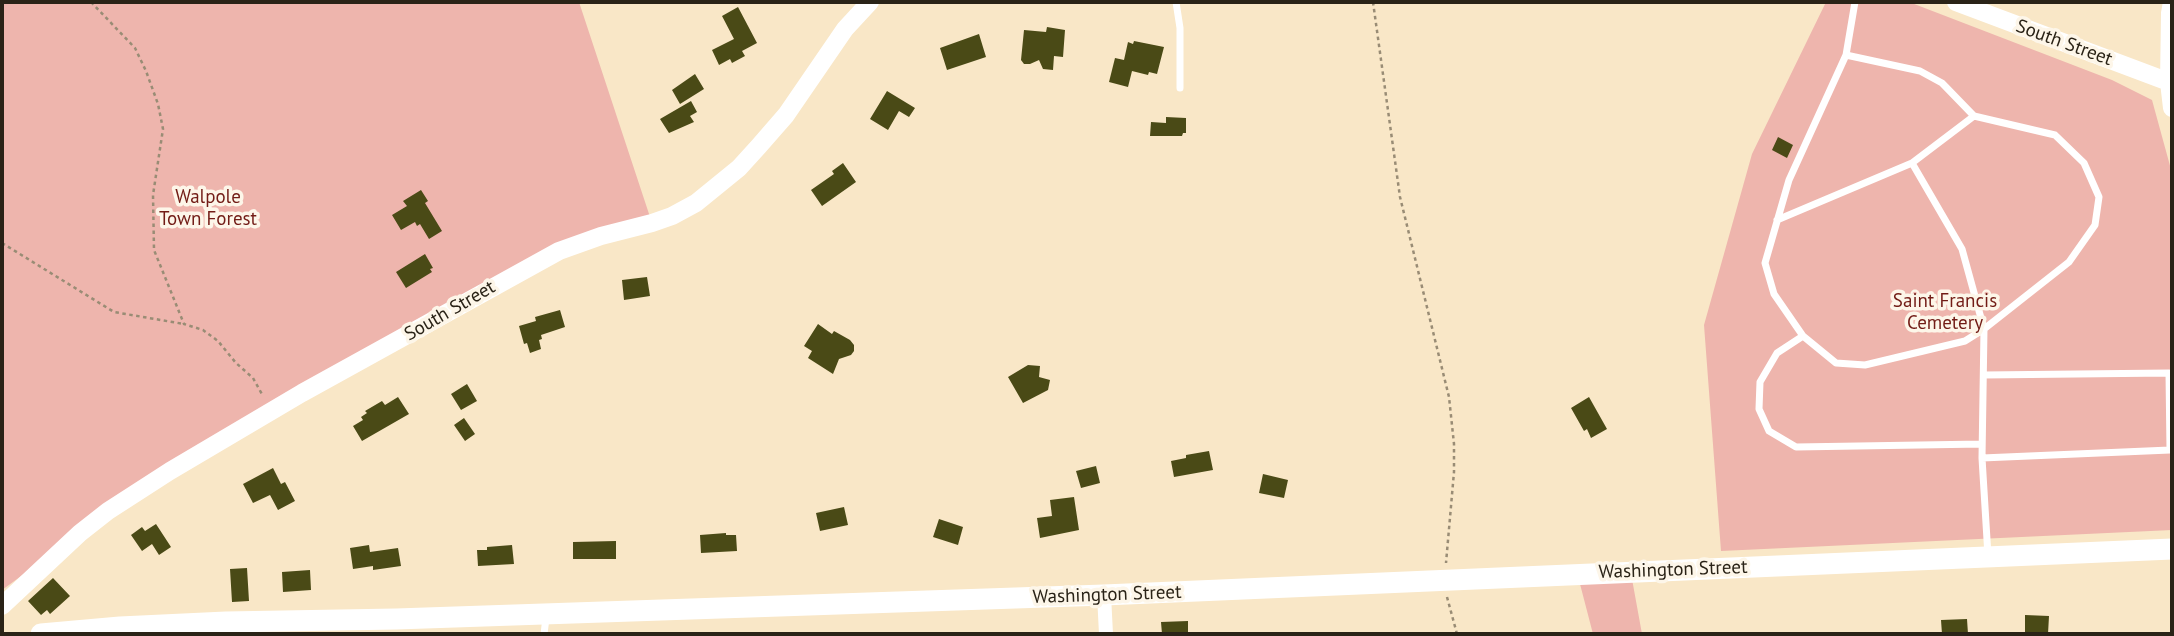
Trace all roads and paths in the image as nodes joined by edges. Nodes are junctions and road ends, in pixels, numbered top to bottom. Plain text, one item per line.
1 (91, 2) edge
2 (1176, 2) edge
3 (1373, 2) edge
4 (1855, 2) edge
5 (1956, 2) edge
6 (2172, 2) edge
7 (867, 3) edge
8 (1846, 55) junction
9 (2171, 82) edge
10 (1180, 88) dead end
11 (2172, 108) edge
12 (1974, 116) junction
13 (1912, 163) junction
14 (1777, 220) junction
15 (2, 243) edge
16 (184, 324) junction
17 (1984, 329) junction
18 (1803, 337) junction
19 (1984, 375) junction
20 (271, 412) junction
21 (1982, 444) junction
22 (1982, 458) junction
23 (2172, 549) edge
24 (1988, 557) junction
25 (1443, 580) junction
26 (1104, 595) junction
27 (2, 606) edge
28 (545, 624) edge
29 (41, 634) edge
30 (1106, 634) edge
31 (1457, 634) edge

1 - 16 path
2 - 10 lane
3 - 25 path
4 - 8 lane
5 - 9 street, South Street
6 - 9 street
7 - 20 street, South Street
8 - 12 lane
8 - 14 lane
9 - 11 street
12 - 13 lane
12 - 17 lane
13 - 14 lane
13 - 17 lane
14 - 18 lane
15 - 16 path
16 - 20 path
17 - 18 lane
17 - 19 lane
18 - 21 lane
19 - 21 lane
19 - 22 lane
20 - 27 street, South Street
21 - 22 lane
22 - 24 lane
23 - 24 main road, Washington Street
24 - 25 main road, Washington Street
25 - 26 main road, Washington Street
25 - 31 path
26 - 28 main road, Washington Street
26 - 30 street
28 - 29 main road, Washington Street

